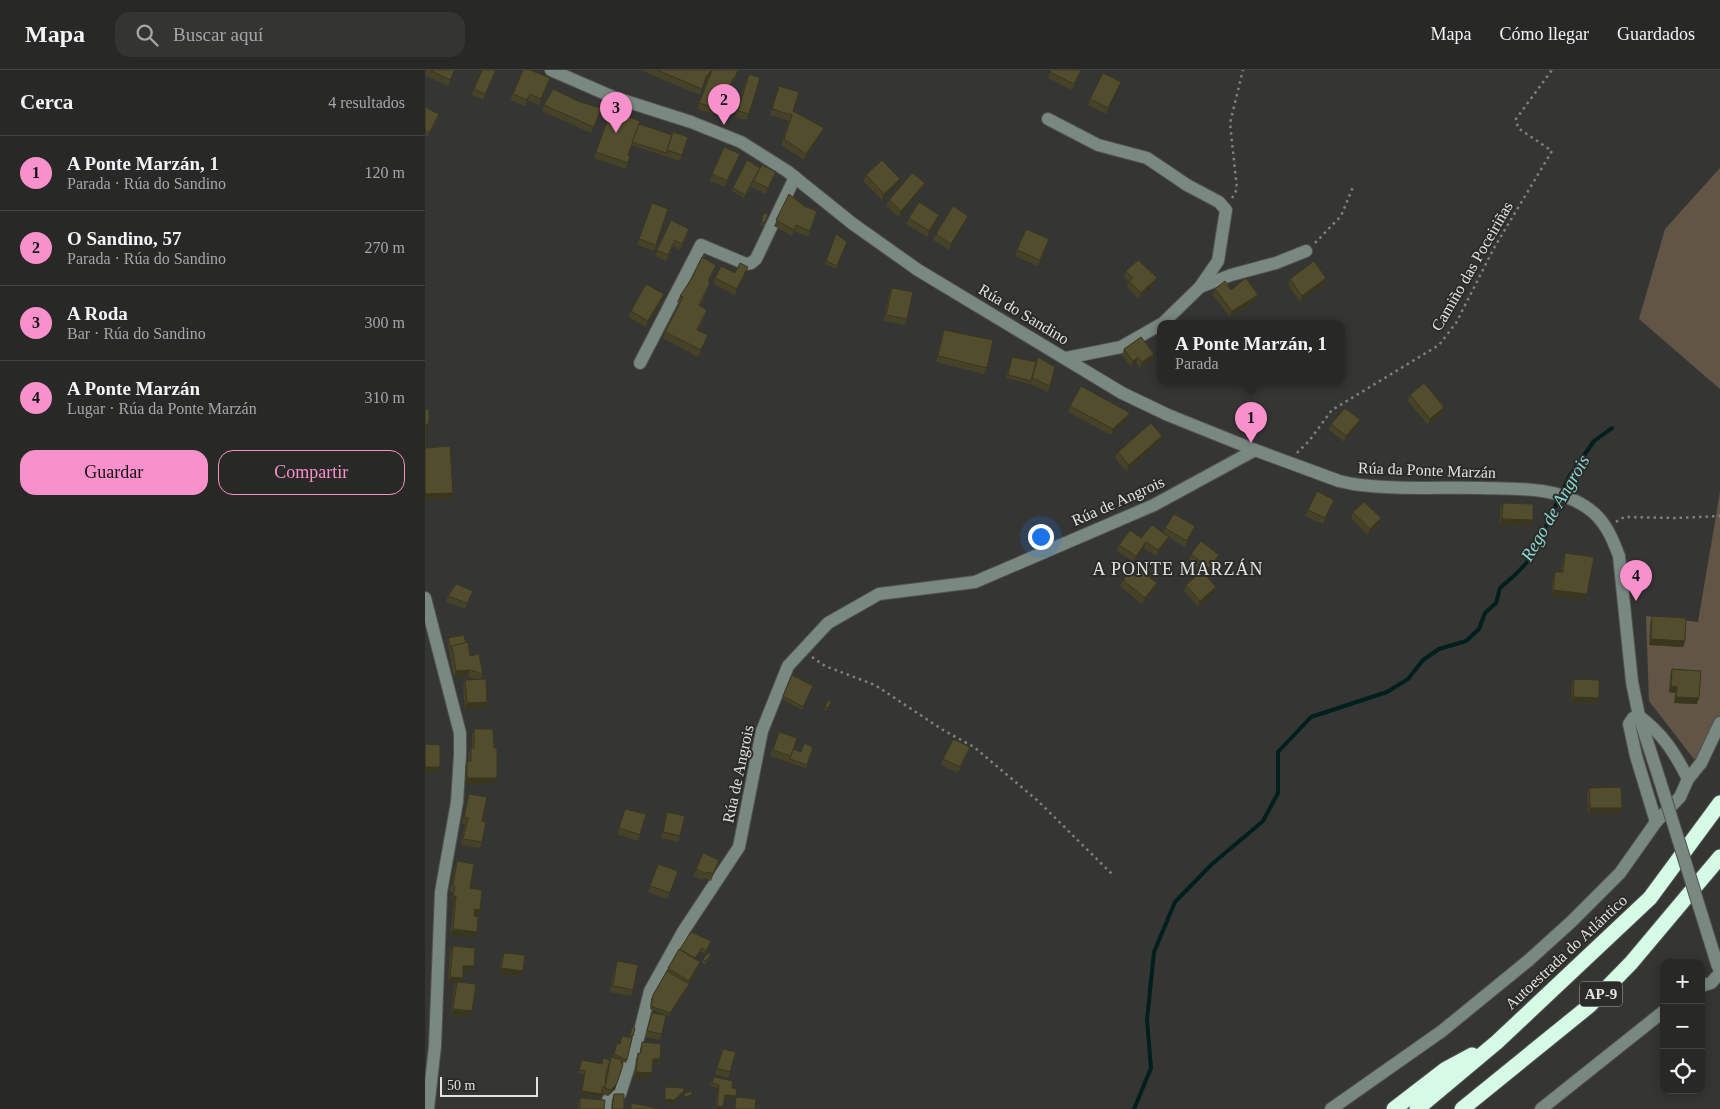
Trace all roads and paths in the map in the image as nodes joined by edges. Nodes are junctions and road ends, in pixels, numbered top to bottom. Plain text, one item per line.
1 (551, 70) edge
2 (1243, 70) edge
3 (1552, 70) edge
4 (1048, 119) dead end
5 (795, 177) junction
6 (1353, 187) dead end
7 (1226, 210) junction
8 (1306, 251) joint
9 (1200, 287) junction
10 (1166, 320) edge
11 (1157, 326) edge
12 (1066, 358) junction
13 (640, 363) dead end
14 (1255, 450) junction
15 (1287, 463) junction
16 (1720, 516) edge
17 (1607, 529) junction
18 (425, 598) edge
19 (803, 650) junction
20 (1639, 716) junction
21 (1720, 724) edge
22 (1688, 779) junction
23 (1720, 803) edge
24 (1656, 822) junction
25 (1720, 857) edge
26 (1112, 874) dead end
27 (1719, 972) edge
28 (1705, 985) edge
29 (1660, 1014) edge
30 (1497, 1042) junction
31 (428, 1109) edge
32 (607, 1109) edge
33 (1331, 1109) edge
34 (1394, 1109) edge
35 (1417, 1109) edge
36 (1462, 1109) edge
37 (1541, 1109) edge

1 - 5 street, Rúa do Sandino
2 - 7 path
3 - 15 path, Camiño das Poceiriñas
4 - 7 street
5 - 12 street, Rúa do Sandino
5 - 13 street
6 - 8 path
7 - 9 street
8 - 9 street
9 - 10 street
11 - 12 street
12 - 14 street, Rúa do Sandino
14 - 15 street, Rúa da Ponte Marzán
14 - 19 street, Rúa de Angrois
15 - 17 street, Rúa da Ponte Marzán
16 - 17 path
17 - 20 street
18 - 31 street
19 - 26 path
19 - 32 street, Rúa de Angrois
20 - 22 street
20 - 24 street
20 - 27 street, bridge
21 - 22 street
22 - 24 street
23 - 30 highway, Autoestrada do Atlántico / AP-9
24 - 33 street
25 - 36 highway, AP-9
27 - 28 street
29 - 37 street
30 - 34 highway
30 - 35 highway, Autoestrada do Atlántico / AP-9

